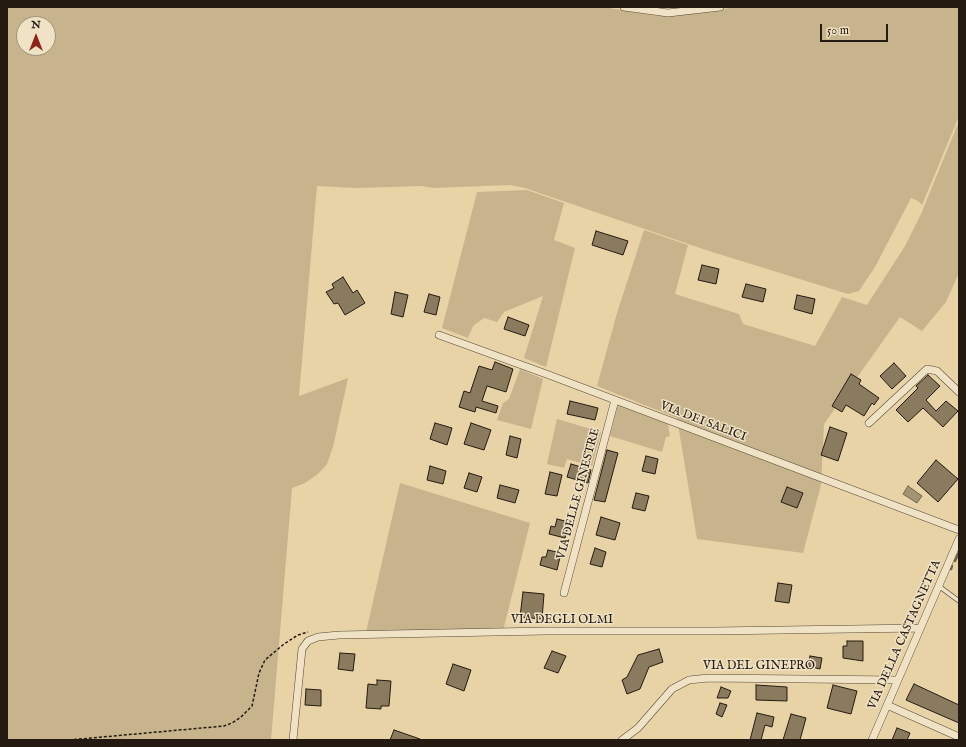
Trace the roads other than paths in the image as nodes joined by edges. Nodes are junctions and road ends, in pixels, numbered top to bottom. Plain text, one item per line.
1 (624, 7) edge
2 (720, 7) edge
3 (439, 336) dead end
4 (959, 392) edge
5 (615, 400) junction
6 (869, 423) dead end
7 (959, 530) edge
8 (959, 540) edge
9 (940, 587) junction
10 (564, 593) dead end
11 (959, 601) edge
12 (920, 628) junction
13 (897, 680) junction
14 (886, 704) junction
15 (959, 737) edge
16 (292, 740) edge
17 (622, 740) edge
18 (872, 740) edge

1 - 2 street
3 - 5 street, VIA DEI SALICI
4 - 6 street
5 - 7 street, VIA DEI SALICI
5 - 10 street, VIA DELLE GINESTRE
8 - 9 street, VIA DELLA CASTAGNETTA
9 - 11 lane
9 - 12 street, VIA DELLA CASTAGNETTA
12 - 13 street, VIA DELLA CASTAGNETTA
12 - 16 street, VIA DEGLI OLMI
13 - 14 street, VIA DELLA CASTAGNETTA
13 - 17 street, VIA DEL GINEPRO
14 - 15 street
14 - 18 street, VIA DELLA CASTAGNETTA

